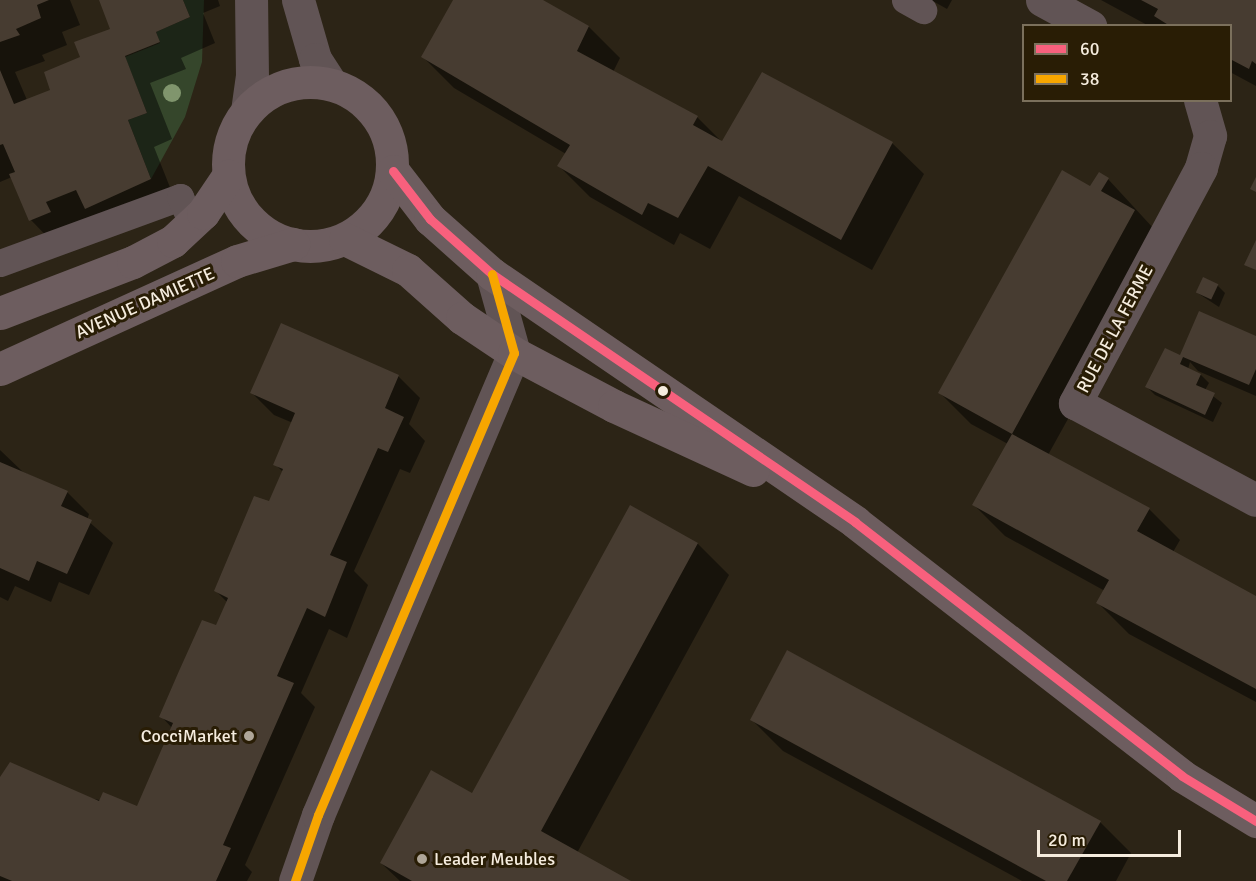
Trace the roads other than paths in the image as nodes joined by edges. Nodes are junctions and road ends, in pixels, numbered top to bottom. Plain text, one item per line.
1 (251, 0) edge
2 (298, 0) edge
3 (1042, 0) edge
4 (1086, 24) edge
5 (331, 84) junction
6 (1201, 102) edge
7 (247, 111) junction
8 (393, 171) junction
9 (228, 176) junction
10 (193, 225) junction
11 (345, 239) junction
12 (293, 244) junction
13 (0, 263) edge
14 (492, 274) junction
15 (0, 313) edge
16 (514, 353) junction
17 (0, 369) edge
18 (1256, 500) edge
19 (833, 507) junction
20 (1256, 821) edge
21 (295, 881) edge

1 - 7 street
2 - 5 street
3 - 4 street
5 - 7 main road
5 - 8 main road
6 - 18 street, RUE DE LA FERME
7 - 9 main road
8 - 11 main road
8 - 14 main road
9 - 10 main road
9 - 12 main road
10 - 13 lane
10 - 15 main road
11 - 12 main road
11 - 16 main road
12 - 17 main road, AVENUE DAMIETTE
14 - 16 street
14 - 19 main road
16 - 19 main road
16 - 21 street
19 - 20 main road

